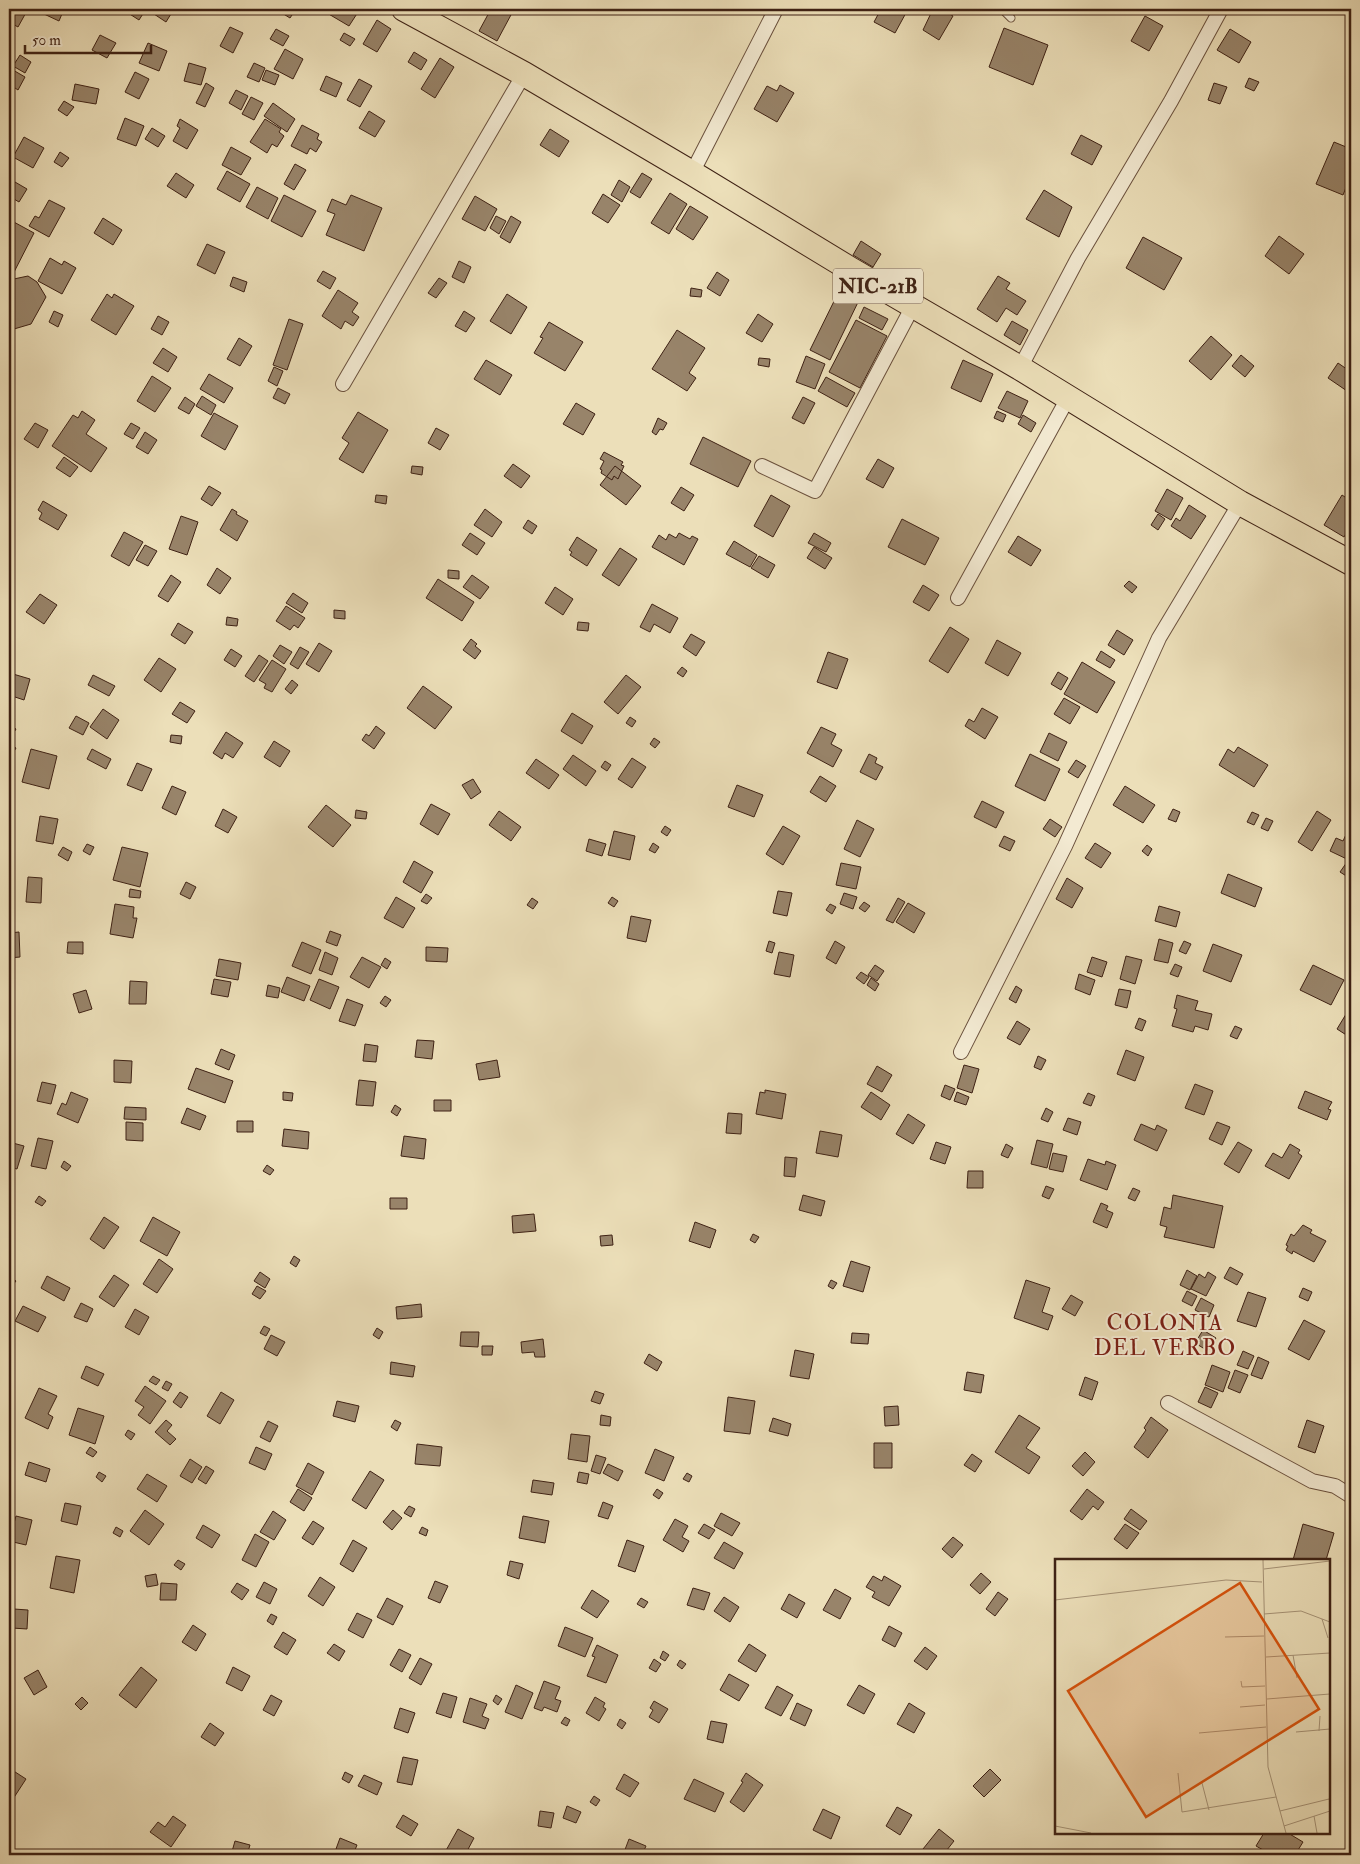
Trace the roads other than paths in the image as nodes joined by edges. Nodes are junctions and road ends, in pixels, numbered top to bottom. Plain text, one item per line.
1 (404, 9) edge
2 (776, 9) edge
3 (1002, 9) edge
4 (1221, 9) edge
5 (1011, 18) dead end
6 (524, 74) junction
7 (692, 173) junction
8 (913, 306) junction
9 (1020, 368) junction
10 (343, 384) dead end
11 (1068, 398) junction
12 (762, 466) dead end
13 (1240, 503) junction
14 (1351, 563) edge
15 (958, 598) dead end
16 (961, 1052) dead end
17 (1168, 1403) dead end
18 (1351, 1496) edge

1 - 6 highway, NIC-21B
2 - 7 street
3 - 5 lane
4 - 9 street
6 - 7 highway, NIC-21B
6 - 10 street
7 - 8 highway, NIC-21B
8 - 9 highway, NIC-21B
8 - 12 street
9 - 11 highway, NIC-21B
11 - 13 highway, NIC-21B
11 - 15 street
13 - 14 highway, NIC-21B
13 - 16 street
17 - 18 street

